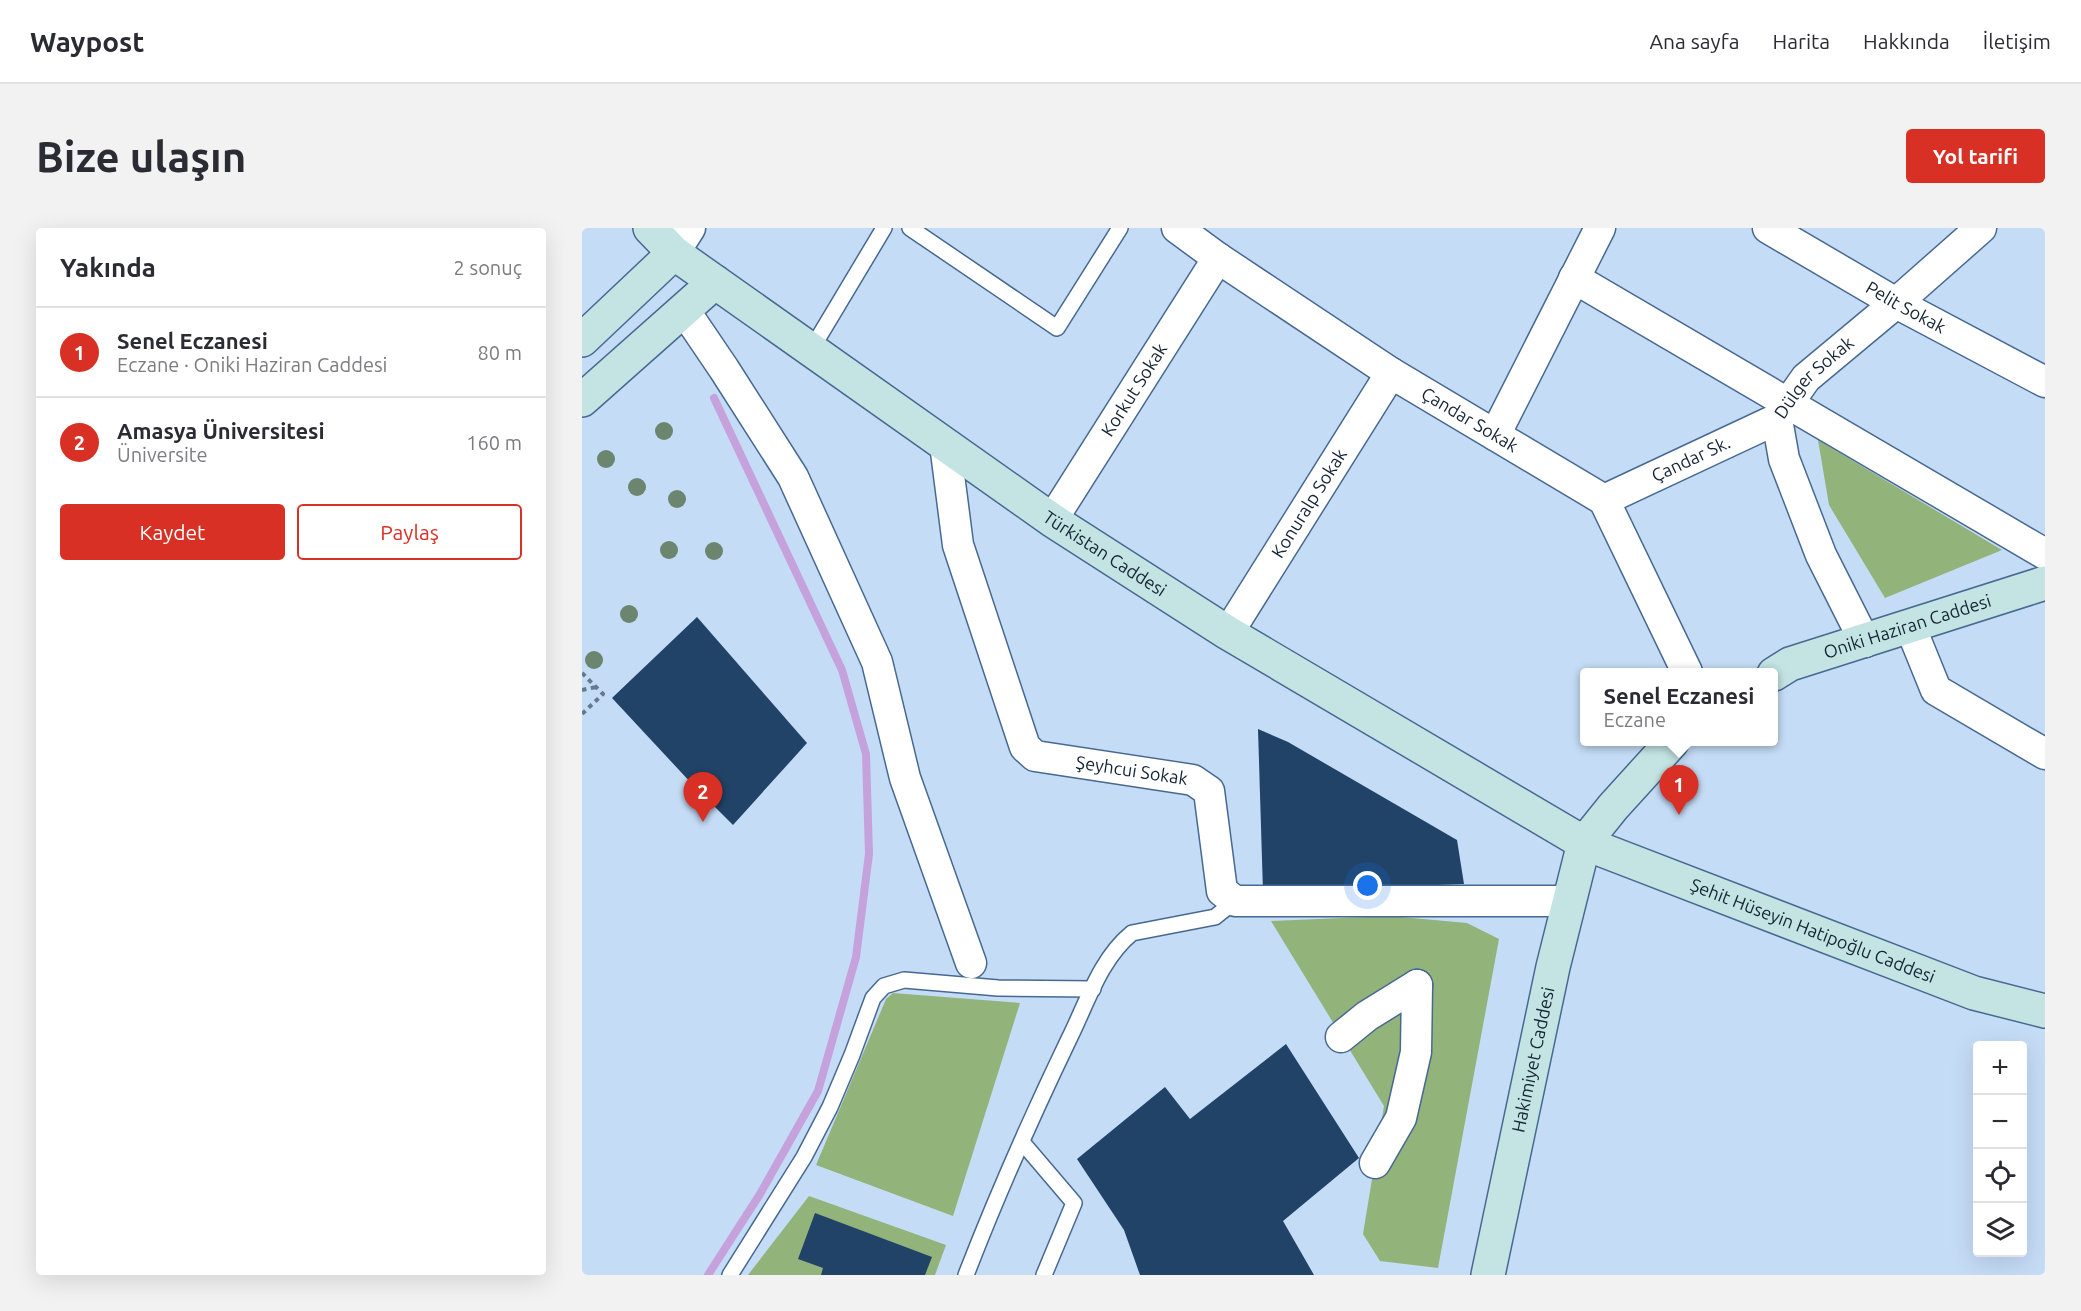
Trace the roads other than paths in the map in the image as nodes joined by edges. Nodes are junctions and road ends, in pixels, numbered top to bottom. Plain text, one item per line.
1 (650, 228) edge
2 (884, 228) edge
3 (910, 228) edge
4 (1120, 228) edge
5 (1177, 228) edge
6 (1600, 228) edge
7 (1767, 228) edge
8 (1981, 228) edge
9 (1808, 238) edge
10 (682, 241) edge
11 (1218, 258) junction
12 (1575, 278) junction
13 (715, 282) junction
14 (1896, 303) junction
15 (684, 310) junction
16 (582, 340) edge
17 (811, 350) junction
18 (1391, 373) junction
19 (2045, 382) edge
20 (582, 400) edge
21 (1782, 412) junction
22 (1496, 435) junction
23 (945, 444) junction
24 (1604, 500) junction
25 (1052, 520) junction
26 (2045, 554) edge
27 (2045, 583) edge
28 (1910, 626) junction
29 (1228, 633) junction
30 (1865, 642) junction
31 (1685, 668) edge
32 (1778, 671) edge
33 (1668, 746) edge
34 (2045, 754) edge
35 (1584, 843) junction
36 (1570, 901) junction
37 (1235, 902) junction
38 (971, 963) dead end
39 (1093, 989) junction
40 (2045, 1011) edge
41 (1341, 1037) dead end
42 (1022, 1142) junction
43 (1375, 1163) dead end
44 (730, 1275) edge
45 (966, 1275) edge
46 (1044, 1275) edge
47 (1488, 1275) edge

1 - 10 street, Türkistan Caddesi
2 - 17 lane
3 - 4 lane
5 - 11 street, Çandar Sokak
6 - 12 street
7 - 9 street, Pelit Sokak
8 - 14 street, Dülger Sokak
9 - 14 street, Pelit Sokak
10 - 13 street, Türkistan Caddesi
10 - 16 street
11 - 18 street, Çandar Sokak
11 - 25 street, Korkut Sokak
12 - 21 street
12 - 22 street
13 - 15 street
13 - 17 street, Türkistan Caddesi
14 - 19 street, Pelit Sokak
14 - 21 street, Dülger Sokak
15 - 20 street
15 - 38 street
17 - 23 street, Türkistan Caddesi
18 - 22 street, Çandar Sokak
18 - 29 street, Konuralp Sokak
21 - 24 street, Çandar Sk.
21 - 26 street
21 - 30 street, Dülger Sokak
22 - 24 street, Çandar Sokak
23 - 25 street, Türkistan Caddesi
23 - 37 street, Şeyhcui Sokak
24 - 31 street
25 - 29 street, Türkistan Caddesi
27 - 28 street, Oniki Haziran Caddesi
28 - 30 street, Oniki Haziran Caddesi
28 - 34 street
29 - 35 street, Türkistan Caddesi
30 - 32 street, Oniki Haziran Caddesi
33 - 35 street
35 - 36 street, Hakimiyet Caddesi
35 - 40 street, Şehit Hüseyin Hatipoğlu Caddesi
36 - 37 street
36 - 47 street, Hakimiyet Caddesi
37 - 39 lane
39 - 42 lane
39 - 44 lane
41 - 43 street
42 - 45 lane
42 - 46 lane

